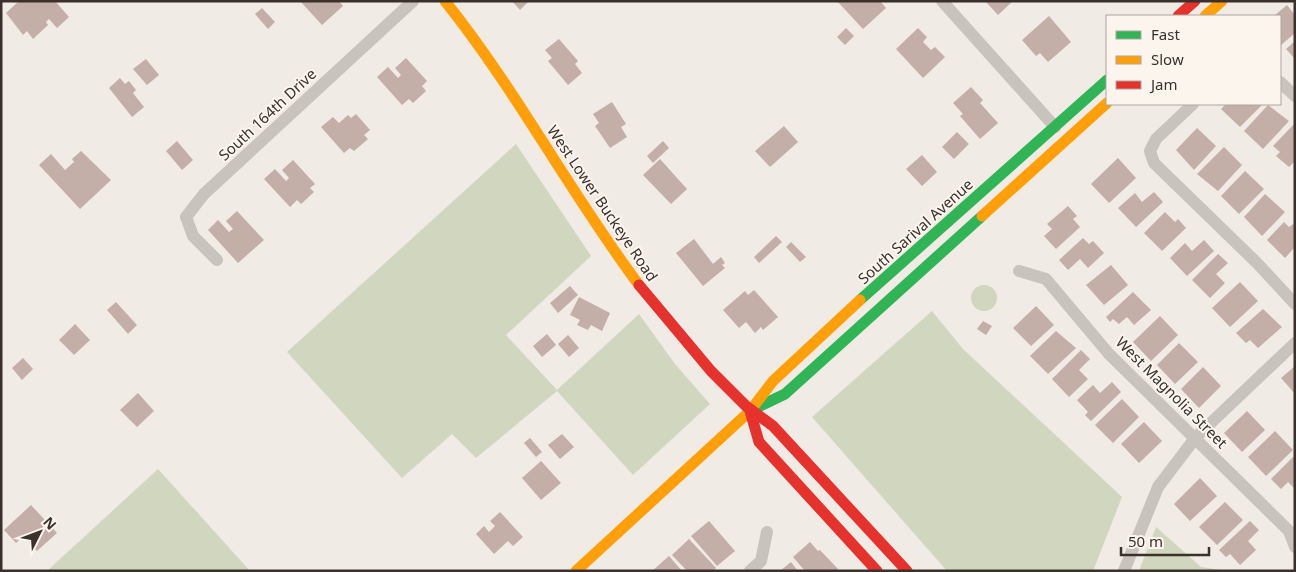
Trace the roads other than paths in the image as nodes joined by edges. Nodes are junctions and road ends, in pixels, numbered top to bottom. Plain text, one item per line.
1 (413, 1) edge
2 (446, 1) edge
3 (942, 1) edge
4 (1194, 1) edge
5 (1222, 1) edge
6 (1179, 15) edge
7 (1206, 15) edge
8 (1106, 81) edge
9 (1281, 83) edge
10 (1295, 96) edge
11 (1106, 104) edge
12 (1192, 105) edge
13 (1055, 127) junction
14 (1066, 140) junction
15 (218, 260) dead end
16 (1019, 271) dead end
17 (1295, 304) edge
18 (1295, 343) edge
19 (750, 411) junction
20 (1196, 437) junction
21 (767, 532) dead end
22 (1295, 547) edge
23 (576, 571) edge
24 (750, 571) edge
25 (877, 571) edge
26 (907, 571) edge
27 (1124, 571) edge

1 - 15 street, South 164th Drive
2 - 19 main road, West Lower Buckeye Road
3 - 13 street
4 - 6 main road
5 - 7 main road
8 - 13 main road, South Sarival Avenue
9 - 10 street
11 - 14 main road, South Sarival Avenue
12 - 17 street
13 - 14 main road
13 - 19 main road, South Sarival Avenue
14 - 19 main road, South Sarival Avenue
16 - 20 street, West Magnolia Street
18 - 20 street
19 - 23 main road, South Sarival Avenue
19 - 25 main road
19 - 26 main road, West Lower Buckeye Road
20 - 22 street, West Magnolia Street
20 - 27 street
21 - 24 street

